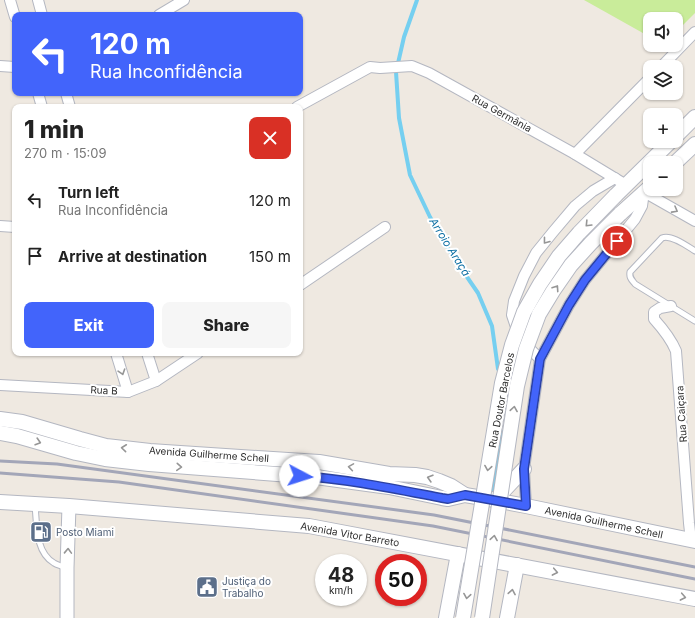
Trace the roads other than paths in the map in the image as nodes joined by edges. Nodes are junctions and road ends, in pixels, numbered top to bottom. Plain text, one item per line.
1 (10, 0) edge
2 (38, 0) edge
3 (184, 0) edge
4 (14, 12) edge
5 (41, 12) edge
6 (164, 12) edge
7 (695, 32) edge
8 (668, 60) edge
9 (0, 66) edge
10 (12, 67) edge
11 (643, 85) edge
12 (303, 104) edge
13 (695, 117) edge
14 (683, 129) edge
15 (695, 144) edge
16 (662, 148) edge
17 (575, 154) junction
18 (682, 156) edge
19 (621, 182) junction
20 (643, 193) edge
21 (645, 196) edge
22 (658, 196) edge
23 (695, 221) edge
24 (0, 226) edge
25 (12, 227) edge
26 (385, 227) dead end
27 (695, 251) edge
28 (303, 283) edge
29 (671, 306) junction
30 (695, 321) edge
31 (117, 356) edge
32 (148, 356) edge
33 (194, 356) edge
34 (540, 359) junction
35 (156, 382) junction
36 (0, 385) edge
37 (128, 392) junction
38 (0, 419) edge
39 (0, 433) edge
40 (524, 469) junction
41 (389, 481) junction
42 (495, 500) junction
43 (0, 502) edge
44 (35, 504) junction
45 (69, 506) junction
46 (526, 506) junction
47 (693, 541) edge
48 (458, 554) junction
49 (517, 565) junction
50 (67, 568) junction
51 (695, 599) edge
52 (67, 618) edge
53 (446, 618) edge
54 (464, 618) edge
55 (482, 618) edge
56 (507, 618) edge

1 - 4 street
2 - 5 street
3 - 6 street
7 - 8 street
9 - 10 street
11 - 17 street
12 - 17 street, Rua Germânia
13 - 14 main road
15 - 18 main road
16 - 19 main road, Rua Doutor Barcelos
17 - 19 street, Rua Germânia
19 -> 34 street
19 -> 54 main road, Rua Doutor Barcelos, bridge
55 -> 20 main road, Rua Doutor Barcelos, bridge
21 - 34 street
22 -> 23 street
24 - 25 street
26 - 28 street
27 - 29 lane
29 - 30 lane
29 - 47 street, Rua Caiçara
31 -> 37 street
32 - 35 street
33 - 35 street, Rua B
34 - 40 street
35 - 37 street, Rua B
36 - 37 street, Rua B
41 -> 38 main road, Avenida Guilherme Schell
39 -> 41 main road, Avenida Guilherme Schell
40 - 42 main road
40 - 46 street
41 - 42 main road, Avenida Guilherme Schell
42 - 46 main road, Avenida Guilherme Schell
43 - 44 main road, Avenida Vitor Barreto
44 - 45 main road, Avenida Vitor Barreto
44 - 50 lane
45 - 48 main road, Avenida Vitor Barreto
50 -> 45 street
46 - 47 main road, Avenida Guilherme Schell
48 - 49 main road, Avenida Vitor Barreto
48 - 53 main road
49 -> 51 main road, Avenida Vitor Barreto
56 -> 49 main road
50 - 52 street

